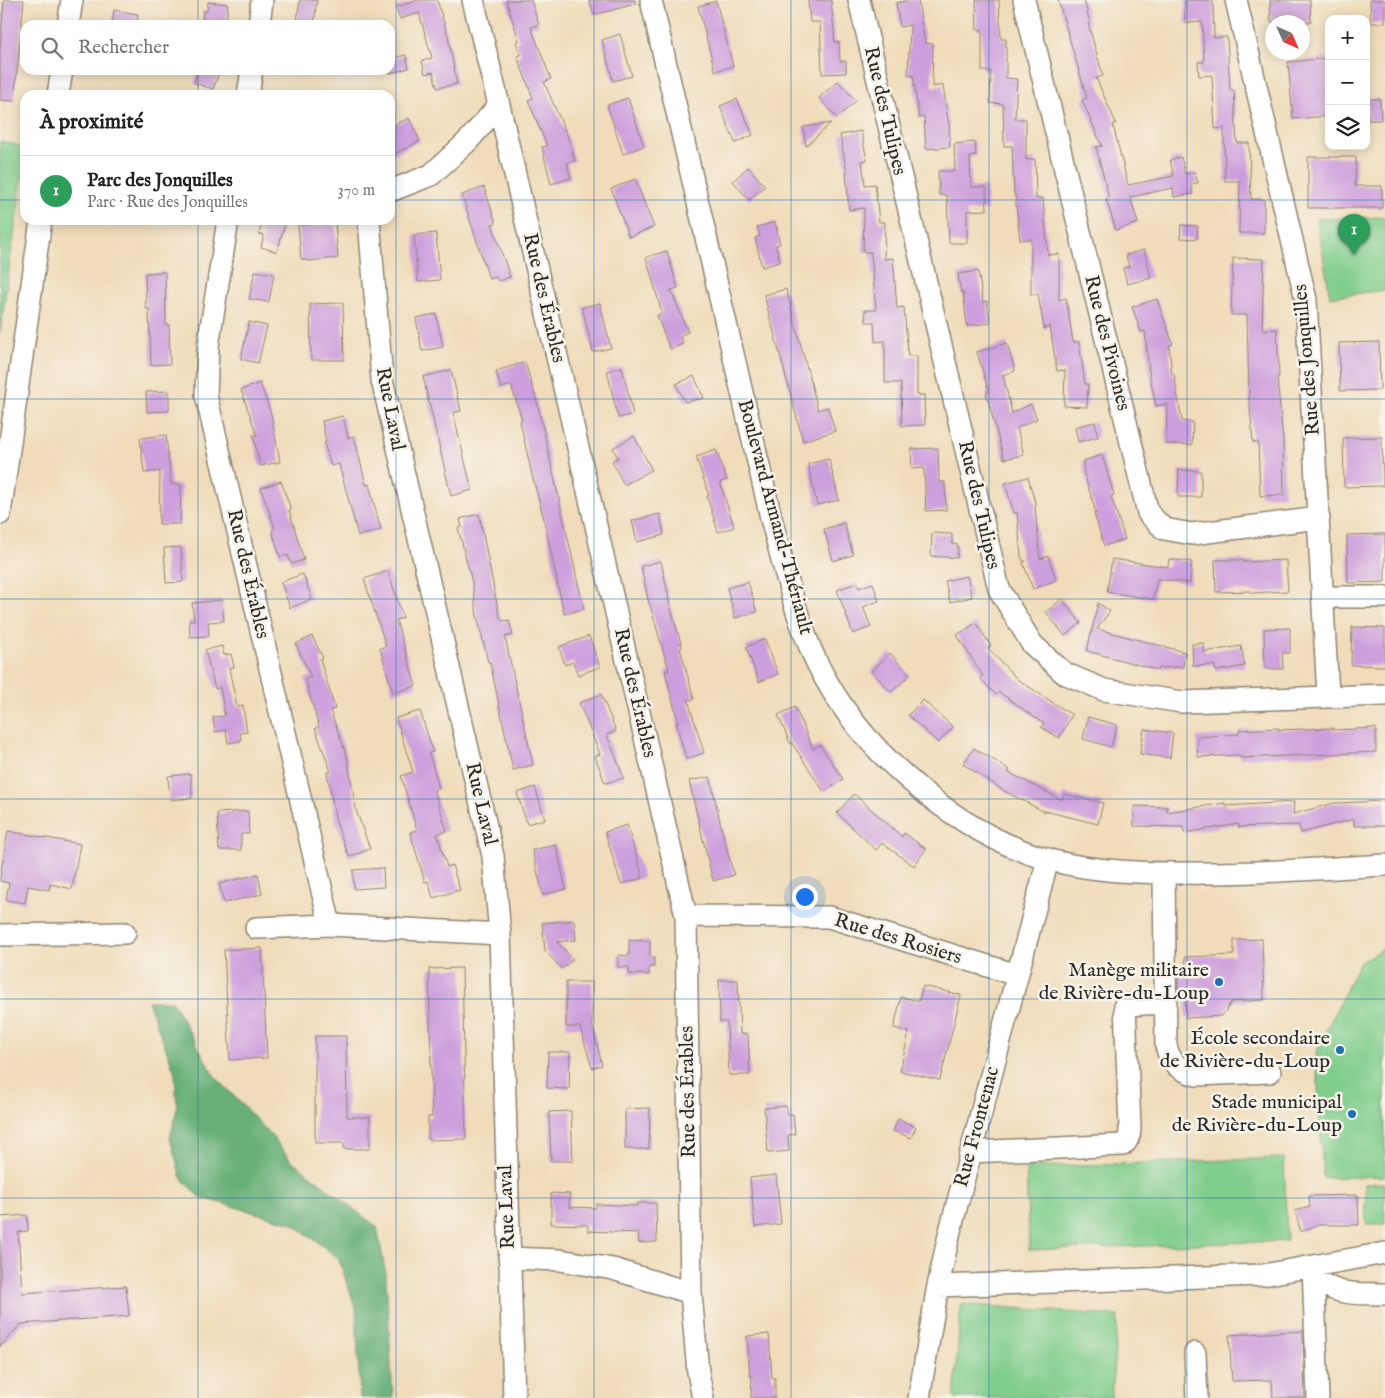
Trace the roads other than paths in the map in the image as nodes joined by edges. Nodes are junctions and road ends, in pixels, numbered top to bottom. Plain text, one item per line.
1 (72, 0) edge
2 (262, 0) edge
3 (473, 0) edge
4 (651, 0) edge
5 (859, 0) edge
6 (1024, 0) edge
7 (1236, 0) edge
8 (69, 20) edge
9 (260, 20) edge
10 (61, 75) edge
11 (251, 75) edge
12 (59, 90) edge
13 (249, 90) edge
14 (499, 105) junction
15 (395, 189) edge
16 (40, 225) edge
17 (227, 225) edge
18 (369, 225) edge
19 (0, 514) edge
20 (1319, 518) junction
21 (1323, 596) junction
22 (1385, 597) edge
23 (1385, 695) edge
24 (1328, 696) junction
25 (1048, 859) junction
26 (1385, 865) edge
27 (1164, 873) junction
28 (686, 916) junction
29 (330, 925) junction
30 (256, 928) dead end
31 (125, 933) dead end
32 (500, 934) junction
33 (0, 935) edge
34 (1018, 974) junction
35 (1166, 1003) junction
36 (1270, 1072) dead end
37 (971, 1152) junction
38 (1385, 1253) edge
39 (509, 1258) junction
40 (1313, 1271) junction
41 (938, 1286) junction
42 (690, 1293) junction
43 (1385, 1294) edge
44 (1195, 1353) dead end
45 (514, 1398) edge
46 (703, 1398) edge
47 (919, 1398) edge
48 (1197, 1398) edge
49 (1318, 1398) edge

1 - 8 street
2 - 9 street
3 - 14 street, Rue des Érables
4 - 25 street, Boulevard Armand-Thériault
5 - 24 street, Rue des Tulipes
6 - 20 street, Rue des Pivoines
7 - 20 street, Rue des Jonquilles
10 - 12 street
11 - 13 street
14 - 15 street
14 - 28 street, Rue des Érables
16 - 19 street
17 - 29 street, Rue des Érables
18 - 32 street, Rue Laval
20 - 21 street, Rue des Jonquilles
21 - 22 street
21 - 24 street, Rue des Jonquilles
23 - 24 street, Rue des Tulipes
25 - 27 street, Boulevard Armand-Thériault
25 - 34 street, Rue Frontenac
26 - 27 street, Boulevard Armand-Thériault
27 - 35 street
28 - 34 street, Rue des Rosiers
28 - 42 street, Rue des Érables
29 - 30 street
29 - 32 street
31 - 33 street
32 - 39 street, Rue Laval
34 - 37 street, Rue Frontenac
35 - 36 street
35 - 37 street
37 - 41 street, Rue Frontenac
38 - 40 street
39 - 42 street
39 - 45 street, Rue Laval
40 - 41 street
40 - 43 street
40 - 49 street
41 - 47 street, Rue Frontenac
42 - 46 street, Rue des Érables
44 - 48 street

